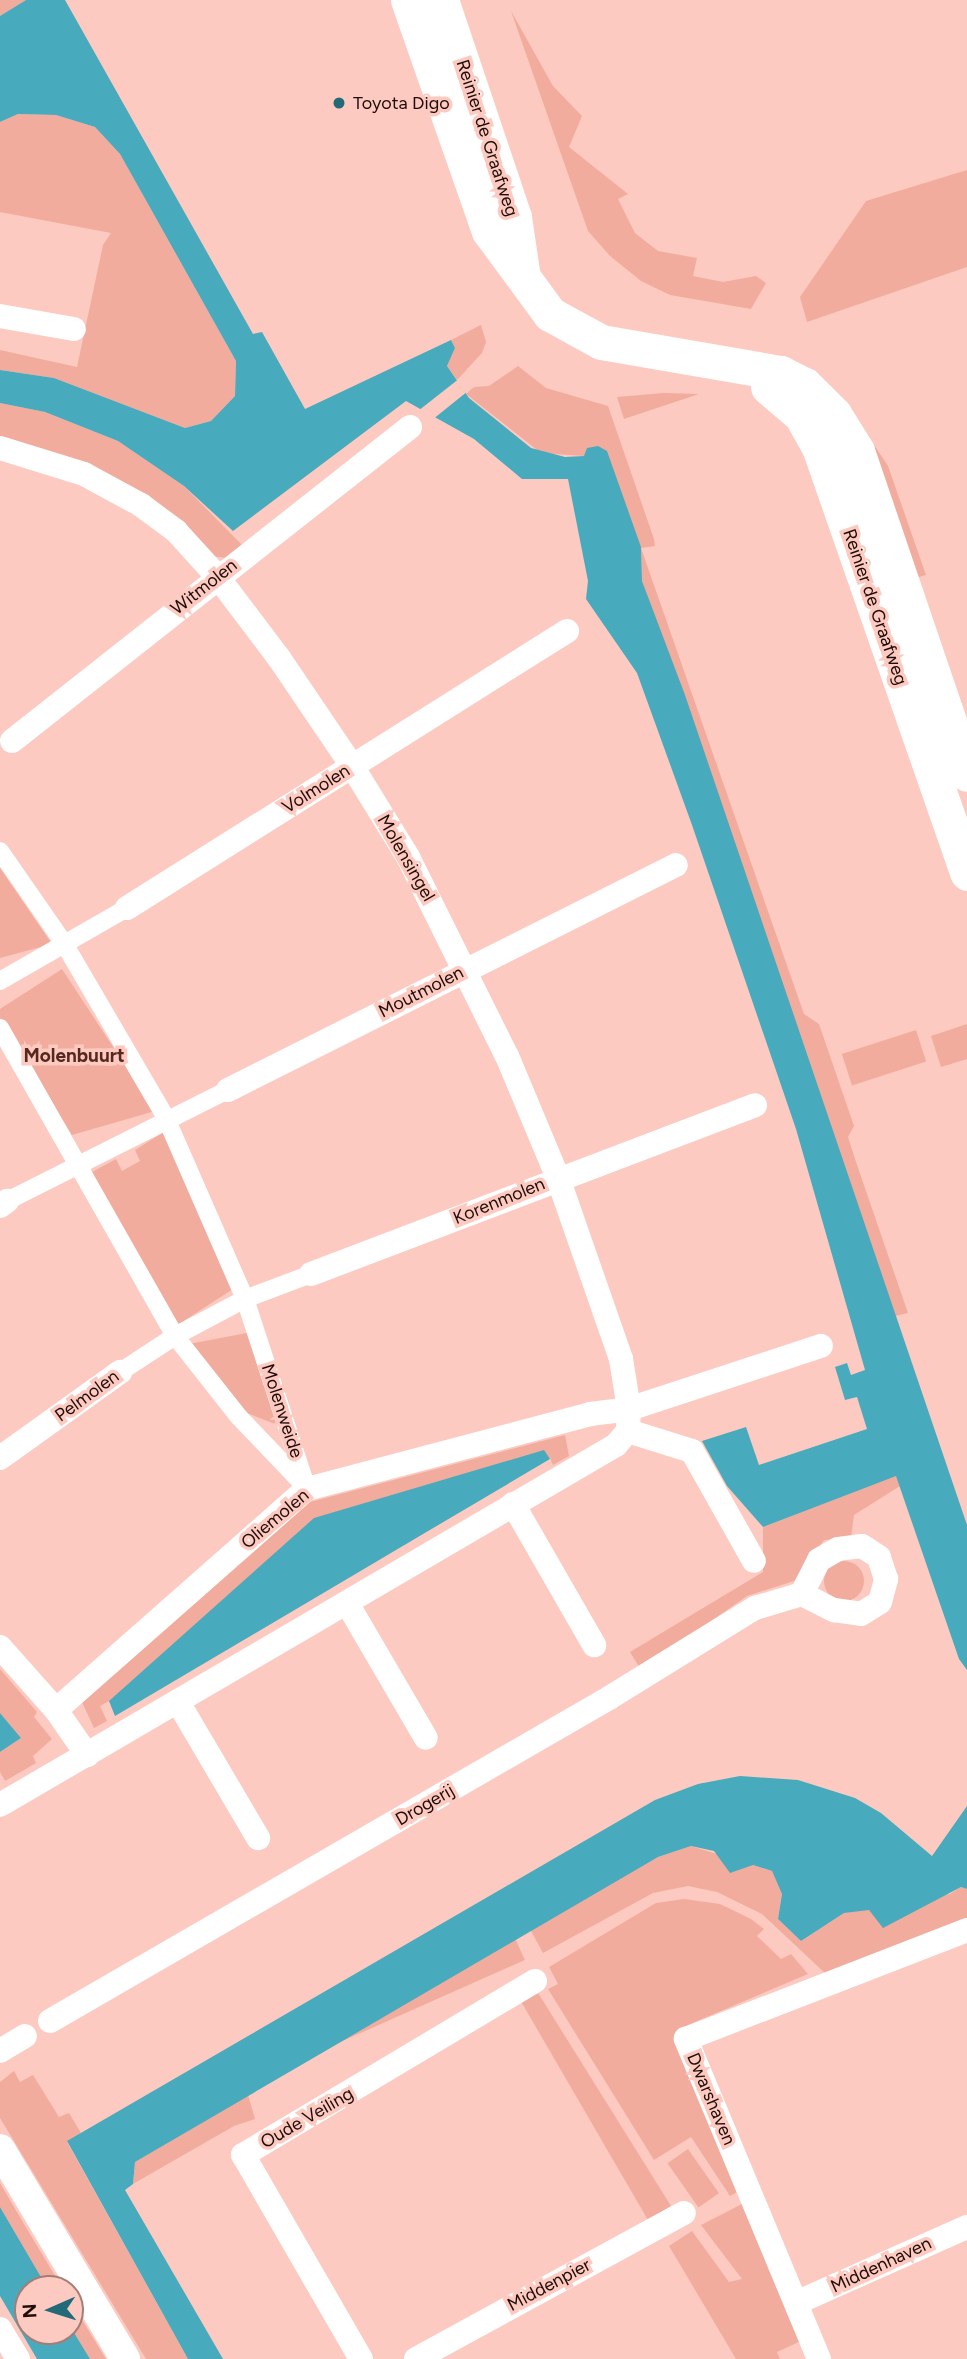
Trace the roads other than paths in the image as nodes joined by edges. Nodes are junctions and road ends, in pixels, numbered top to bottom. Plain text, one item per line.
1 (408, 0) edge
2 (441, 0) edge
3 (523, 278) junction
4 (0, 316) edge
5 (74, 329) dead end
6 (410, 427) dead end
7 (0, 448) edge
8 (217, 576) junction
9 (567, 631) dead end
10 (6, 746) edge
11 (352, 766) junction
12 (961, 782) edge
13 (0, 851) edge
14 (676, 865) dead end
15 (967, 873) edge
16 (127, 908) joint
17 (65, 944) junction
18 (467, 968) junction
19 (0, 981) edge
20 (0, 1028) edge
21 (228, 1090) joint
22 (755, 1105) dead end
23 (166, 1118) junction
24 (75, 1164) junction
25 (558, 1178) junction
26 (4, 1203) edge
27 (311, 1274) joint
28 (245, 1299) junction
29 (175, 1336) junction
30 (821, 1346) dead end
31 (120, 1372) joint
32 (628, 1420) junction
33 (0, 1458) edge
34 (307, 1489) junction
35 (513, 1504) junction
36 (754, 1561) dead end
37 (802, 1594) dead end
38 (347, 1603) junction
39 (594, 1645) dead end
40 (0, 1647) edge
41 (178, 1702) junction
42 (56, 1710) junction
43 (426, 1738) dead end
44 (87, 1755) junction
45 (0, 1805) edge
46 (258, 1839) dead end
47 (967, 1930) edge
48 (535, 1981) dead end
49 (50, 2021) dead end
50 (25, 2036) dead end
51 (0, 2050) edge
52 (0, 2149) edge
53 (684, 2213) dead end
54 (967, 2227) edge
55 (796, 2303) junction
56 (0, 2329) edge
57 (18, 2359) edge
58 (125, 2359) edge
59 (360, 2359) edge
60 (416, 2359) edge
61 (819, 2359) edge

1 - 3 main road, Reinier de Graafweg
2 - 3 main road, Reinier de Graafweg
3 - 12 main road, Reinier de Graafweg
4 - 5 street
6 - 8 street, Witmolen
7 - 8 street, Molensingel
8 - 10 street, Witmolen
8 - 11 street, Molensingel
9 - 11 street, Volmolen
11 - 16 street, Volmolen
11 - 18 street, Molensingel
12 - 15 main road, Reinier de Graafweg
13 - 17 street, Molenweide
14 - 18 street, Moutmolen
16 - 17 street, Volmolen
17 - 19 street
17 - 23 street, Molenweide
18 - 21 street, Moutmolen
18 - 25 street, Molensingel
20 - 24 street, Molenweide
21 - 23 street, Moutmolen
22 - 25 street, Korenmolen
23 - 24 street
23 - 28 street, Molenweide
24 - 26 street
24 - 29 street, Molenweide
25 - 27 street, Korenmolen
25 - 32 street, Molensingel
27 - 28 street, Korenmolen
28 - 29 street
28 - 34 street, Molenweide
29 - 31 street, Pelmolen
29 - 34 street, Molenweide
30 - 32 street, Oliemolen
31 - 33 street, Pelmolen
32 - 34 street, Oliemolen
32 - 35 street, Oliemolen
32 - 36 street, Oliemolen
34 - 42 street, Oliemolen
35 - 38 street, Oliemolen
35 - 39 street
37 - 49 street, Drogerij
38 - 41 street, Oliemolen
38 - 43 street
40 - 42 street
41 - 44 street, Oliemolen
41 - 46 street
42 - 44 street
44 - 45 street, Oliemolen
47 - 55 street, Dwarshaven
48 - 59 street, Oude Veiling
50 - 51 street
52 - 58 street
53 - 60 street, Middenpier
54 - 55 street, Middenhaven
55 - 61 street, Dwarshaven
56 - 57 street

